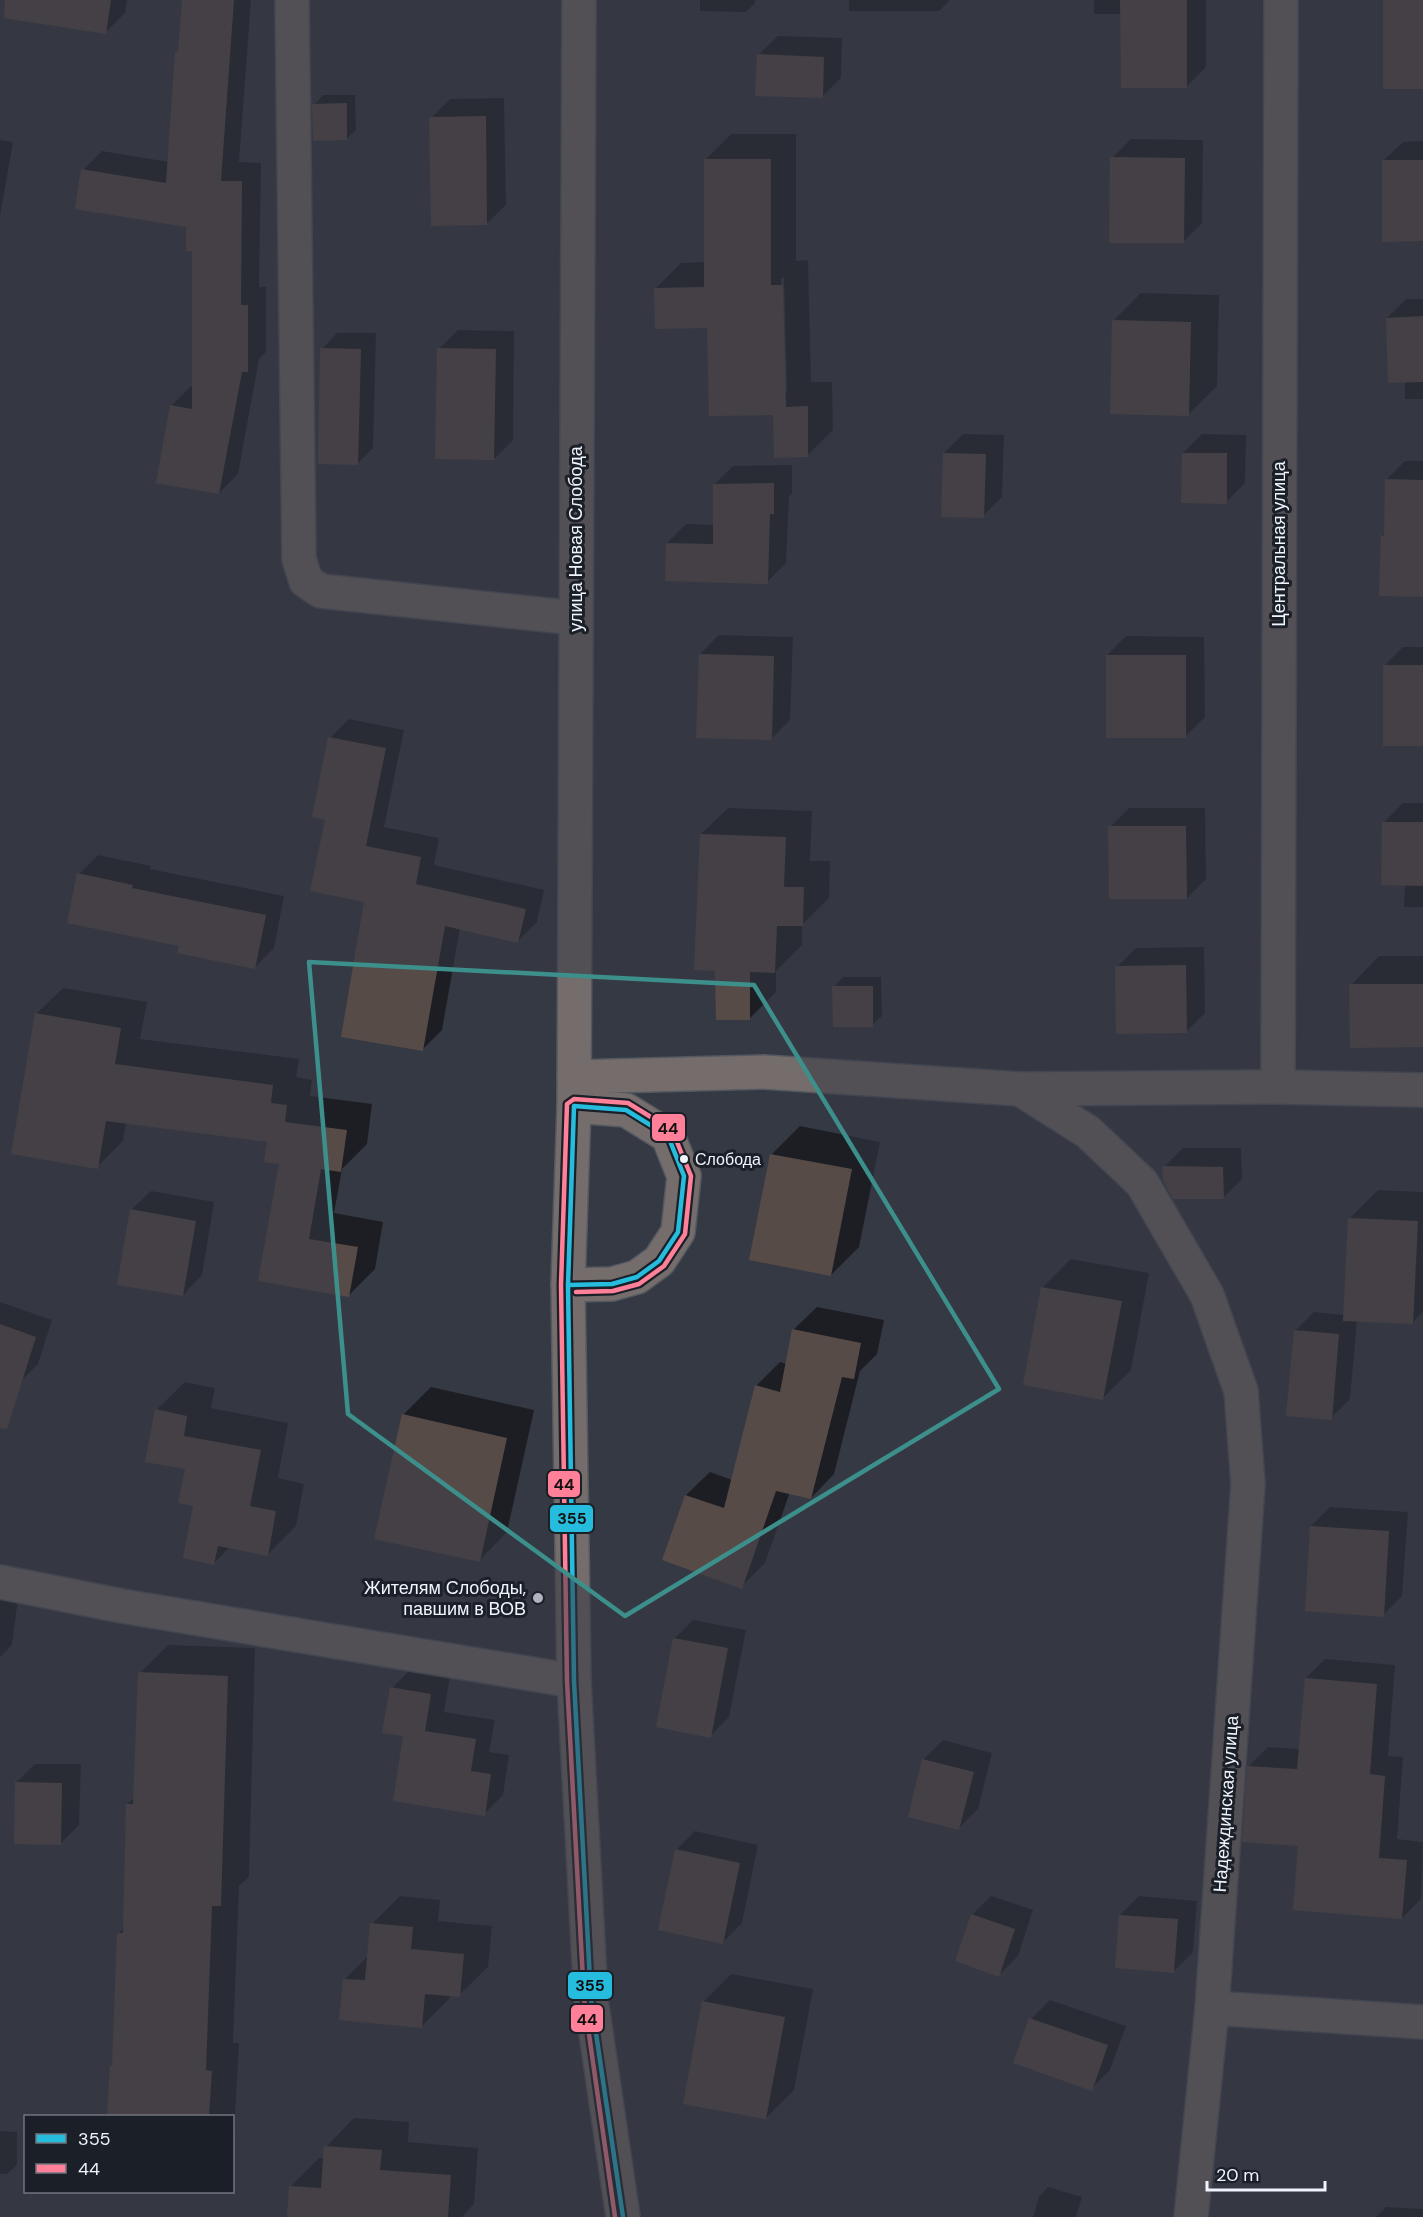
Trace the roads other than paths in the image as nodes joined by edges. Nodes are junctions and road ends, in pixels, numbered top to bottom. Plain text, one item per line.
1 (292, 0) edge
2 (579, 0) edge
3 (1281, 0) edge
4 (575, 618) junction
5 (1278, 1087) junction
6 (1020, 1089) junction
7 (1423, 1090) edge
8 (574, 1091) junction
9 (568, 1285) junction
10 (0, 1582) edge
11 (574, 1681) junction
12 (1212, 2008) junction
13 (1423, 2022) edge
14 (623, 2217) edge
15 (1191, 2217) edge

1 - 4 street
2 - 4 street, улица Новая Слобода
3 - 5 street, Центральная улица
4 - 8 street, улица Новая Слобода
5 - 6 street
5 - 7 street
6 - 8 street
6 - 12 street, Надеждинская улица
8 - 9 street, улица Новая Слобода
8 - 9 street
9 - 11 street
10 - 11 street
11 - 14 street
12 - 13 street
12 - 15 street, Надеждинская улица

